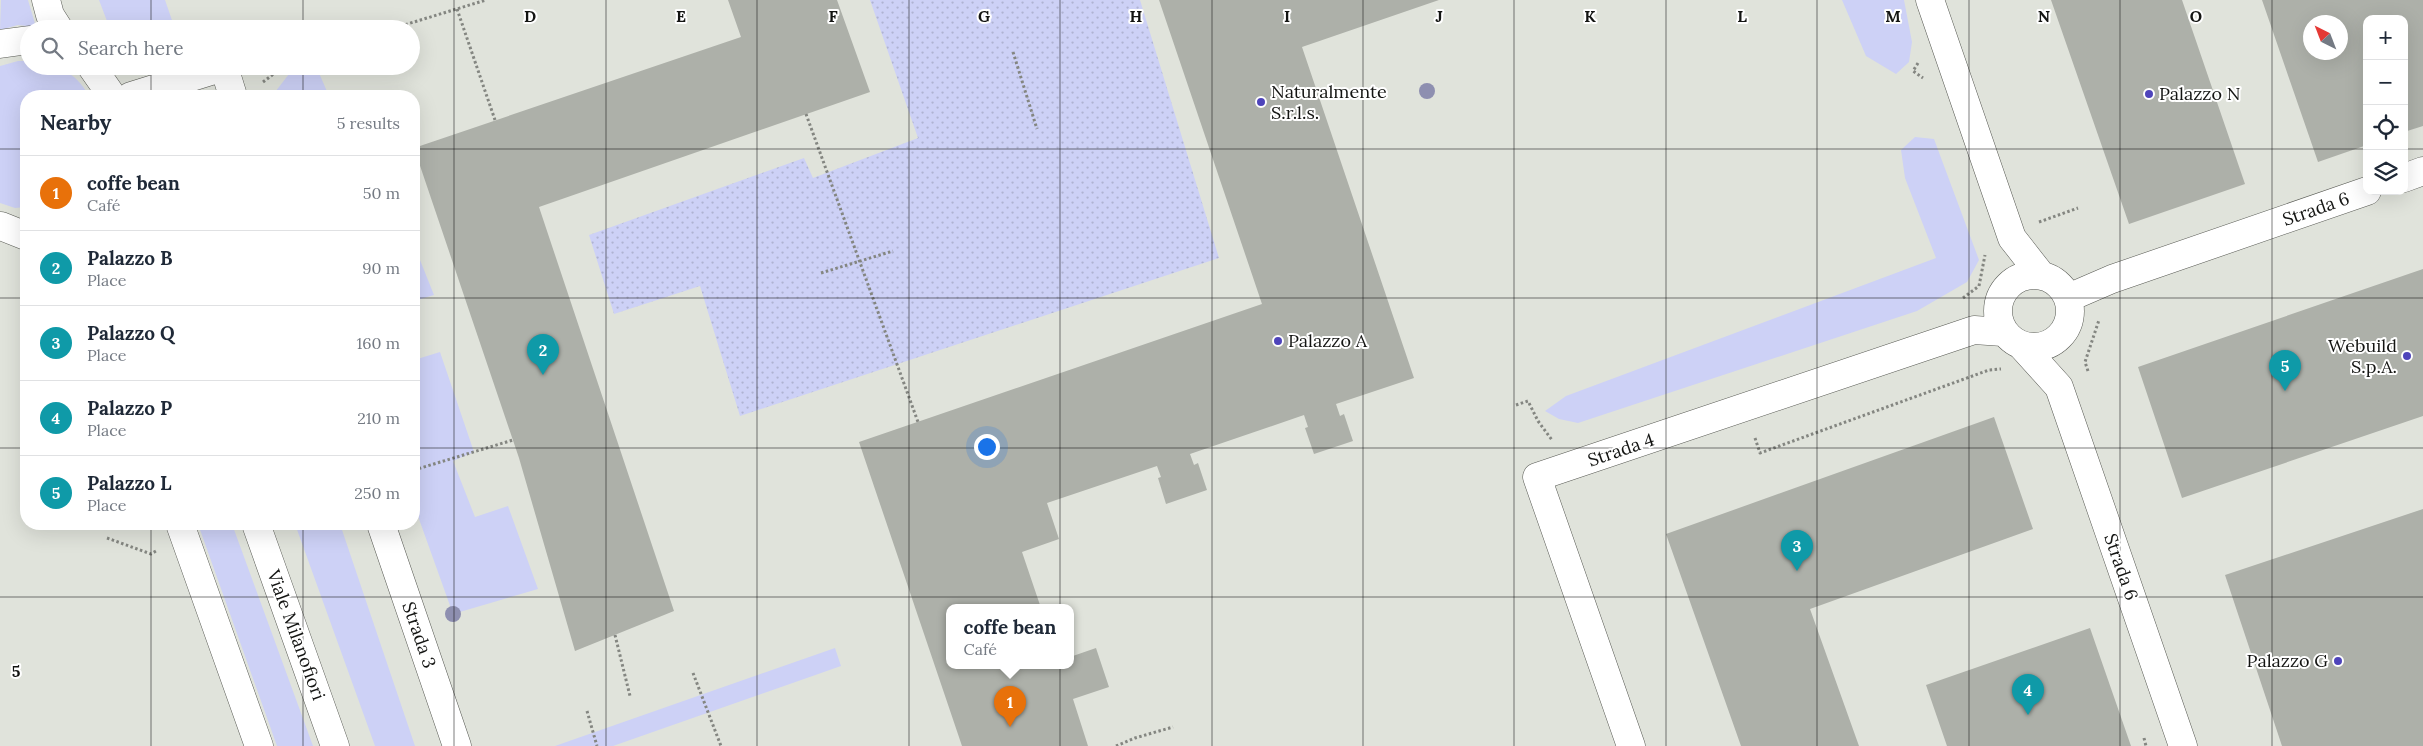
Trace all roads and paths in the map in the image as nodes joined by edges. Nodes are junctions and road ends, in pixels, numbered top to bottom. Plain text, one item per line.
1 (46, 0) edge
2 (486, 0) edge
3 (1930, 0) edge
4 (457, 9) junction
5 (53, 20) edge
6 (420, 20) edge
7 (20, 41) edge
8 (0, 44) edge
9 (1013, 52) dead end
10 (1922, 58) dead end
11 (97, 75) edge
12 (198, 75) edge
13 (226, 75) edge
14 (271, 75) edge
15 (1928, 82) dead end
16 (108, 90) edge
17 (149, 90) edge
18 (231, 90) edge
19 (259, 90) dead end
20 (806, 114) dead end
21 (495, 120) dead end
22 (1037, 129) dead end
23 (2423, 172) edge
24 (2408, 177) edge
25 (2363, 192) edge
26 (2078, 208) dead end
27 (2012, 238) junction
28 (893, 251) dead end
29 (858, 261) junction
30 (821, 272) dead end
31 (2041, 275) junction
32 (2068, 298) junction
33 (1962, 299) dead end
34 (2007, 318) junction
35 (2064, 332) junction
36 (2009, 369) dead end
37 (2059, 387) junction
38 (1516, 405) dead end
39 (918, 422) dead end
40 (1754, 435) dead end
41 (513, 440) dead end
42 (1555, 444) dead end
43 (420, 468) edge
44 (182, 530) edge
45 (258, 530) edge
46 (382, 530) edge
47 (615, 634) dead end
48 (694, 673) dead end
49 (630, 696) dead end
50 (587, 711) dead end
51 (1172, 727) dead end
52 (259, 746) edge
53 (335, 746) edge
54 (457, 746) edge
55 (597, 746) edge
56 (721, 746) edge
57 (1116, 746) edge
58 (1631, 746) edge
59 (2183, 746) edge

1 - 5 main road
2 - 4 path
3 - 27 main road
4 - 6 path
4 - 21 path
7 - 8 main road
9 - 22 path
10 - 15 path
11 - 16 main road
12 - 17 main road
13 - 18 main road
14 - 19 path
20 - 29 path
23 - 24 main road
25 - 32 main road, Strada 6
26 - 27 path
27 - 31 main road
27 - 33 path
27 - 34 main road
28 - 29 path
29 - 30 path
29 - 39 path
31 - 32 main road
31 - 34 main road, Strada 4
32 - 35 main road
34 - 35 main road
34 - 37 main road, Strada 6
34 - 58 main road, Strada 4
35 - 37 main road, Strada 6
36 - 40 path
37 - 59 main road, Strada 6
38 - 42 path
41 - 43 path
44 - 52 main road
45 - 53 main road, Viale Milanofiori
46 - 54 main road, Strada 3
47 - 49 path
48 - 56 path
50 - 55 path
51 - 57 path

